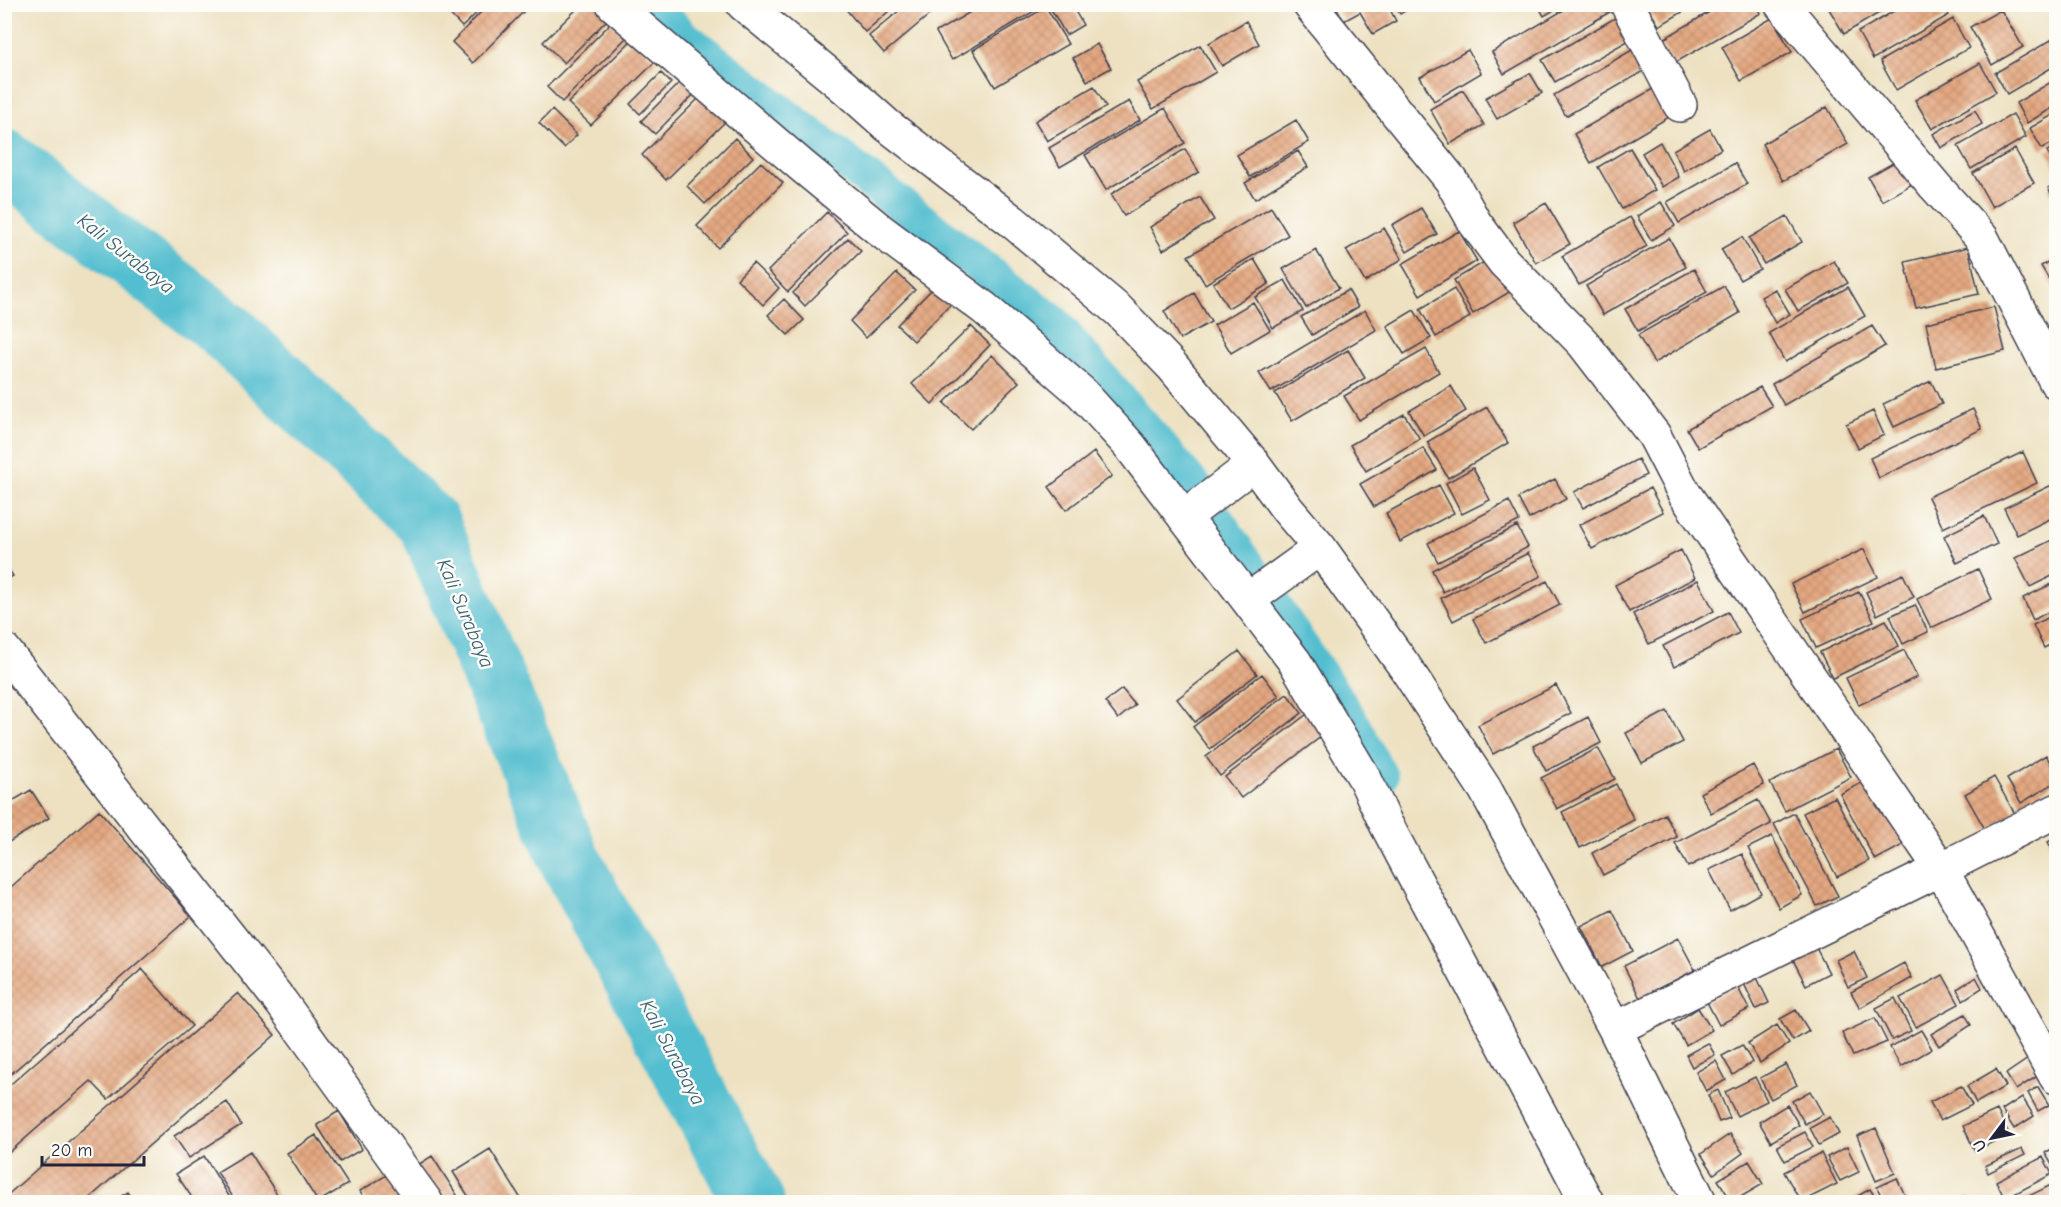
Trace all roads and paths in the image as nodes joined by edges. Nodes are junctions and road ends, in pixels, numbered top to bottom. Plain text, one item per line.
1 (613, 4) edge
2 (743, 4) edge
3 (1308, 4) edge
4 (1627, 4) edge
5 (1786, 6) edge
6 (1680, 105) dead end
7 (2056, 382) edge
8 (1244, 472) junction
9 (1188, 514) junction
10 (1315, 551) junction
11 (1253, 595) junction
12 (4, 650) edge
13 (2056, 811) edge
14 (1941, 869) junction
15 (1615, 1029) junction
16 (2056, 1077) edge
17 (426, 1203) edge
18 (1587, 1203) edge
19 (1700, 1203) edge

1 - 9 street
2 - 8 street
3 - 14 street
4 - 6 street
5 - 7 street
8 - 9 street
8 - 10 street
9 - 11 street
10 - 11 street
10 - 15 street
11 - 18 street
12 - 17 street
13 - 14 street
14 - 15 street
14 - 16 street
15 - 19 street

